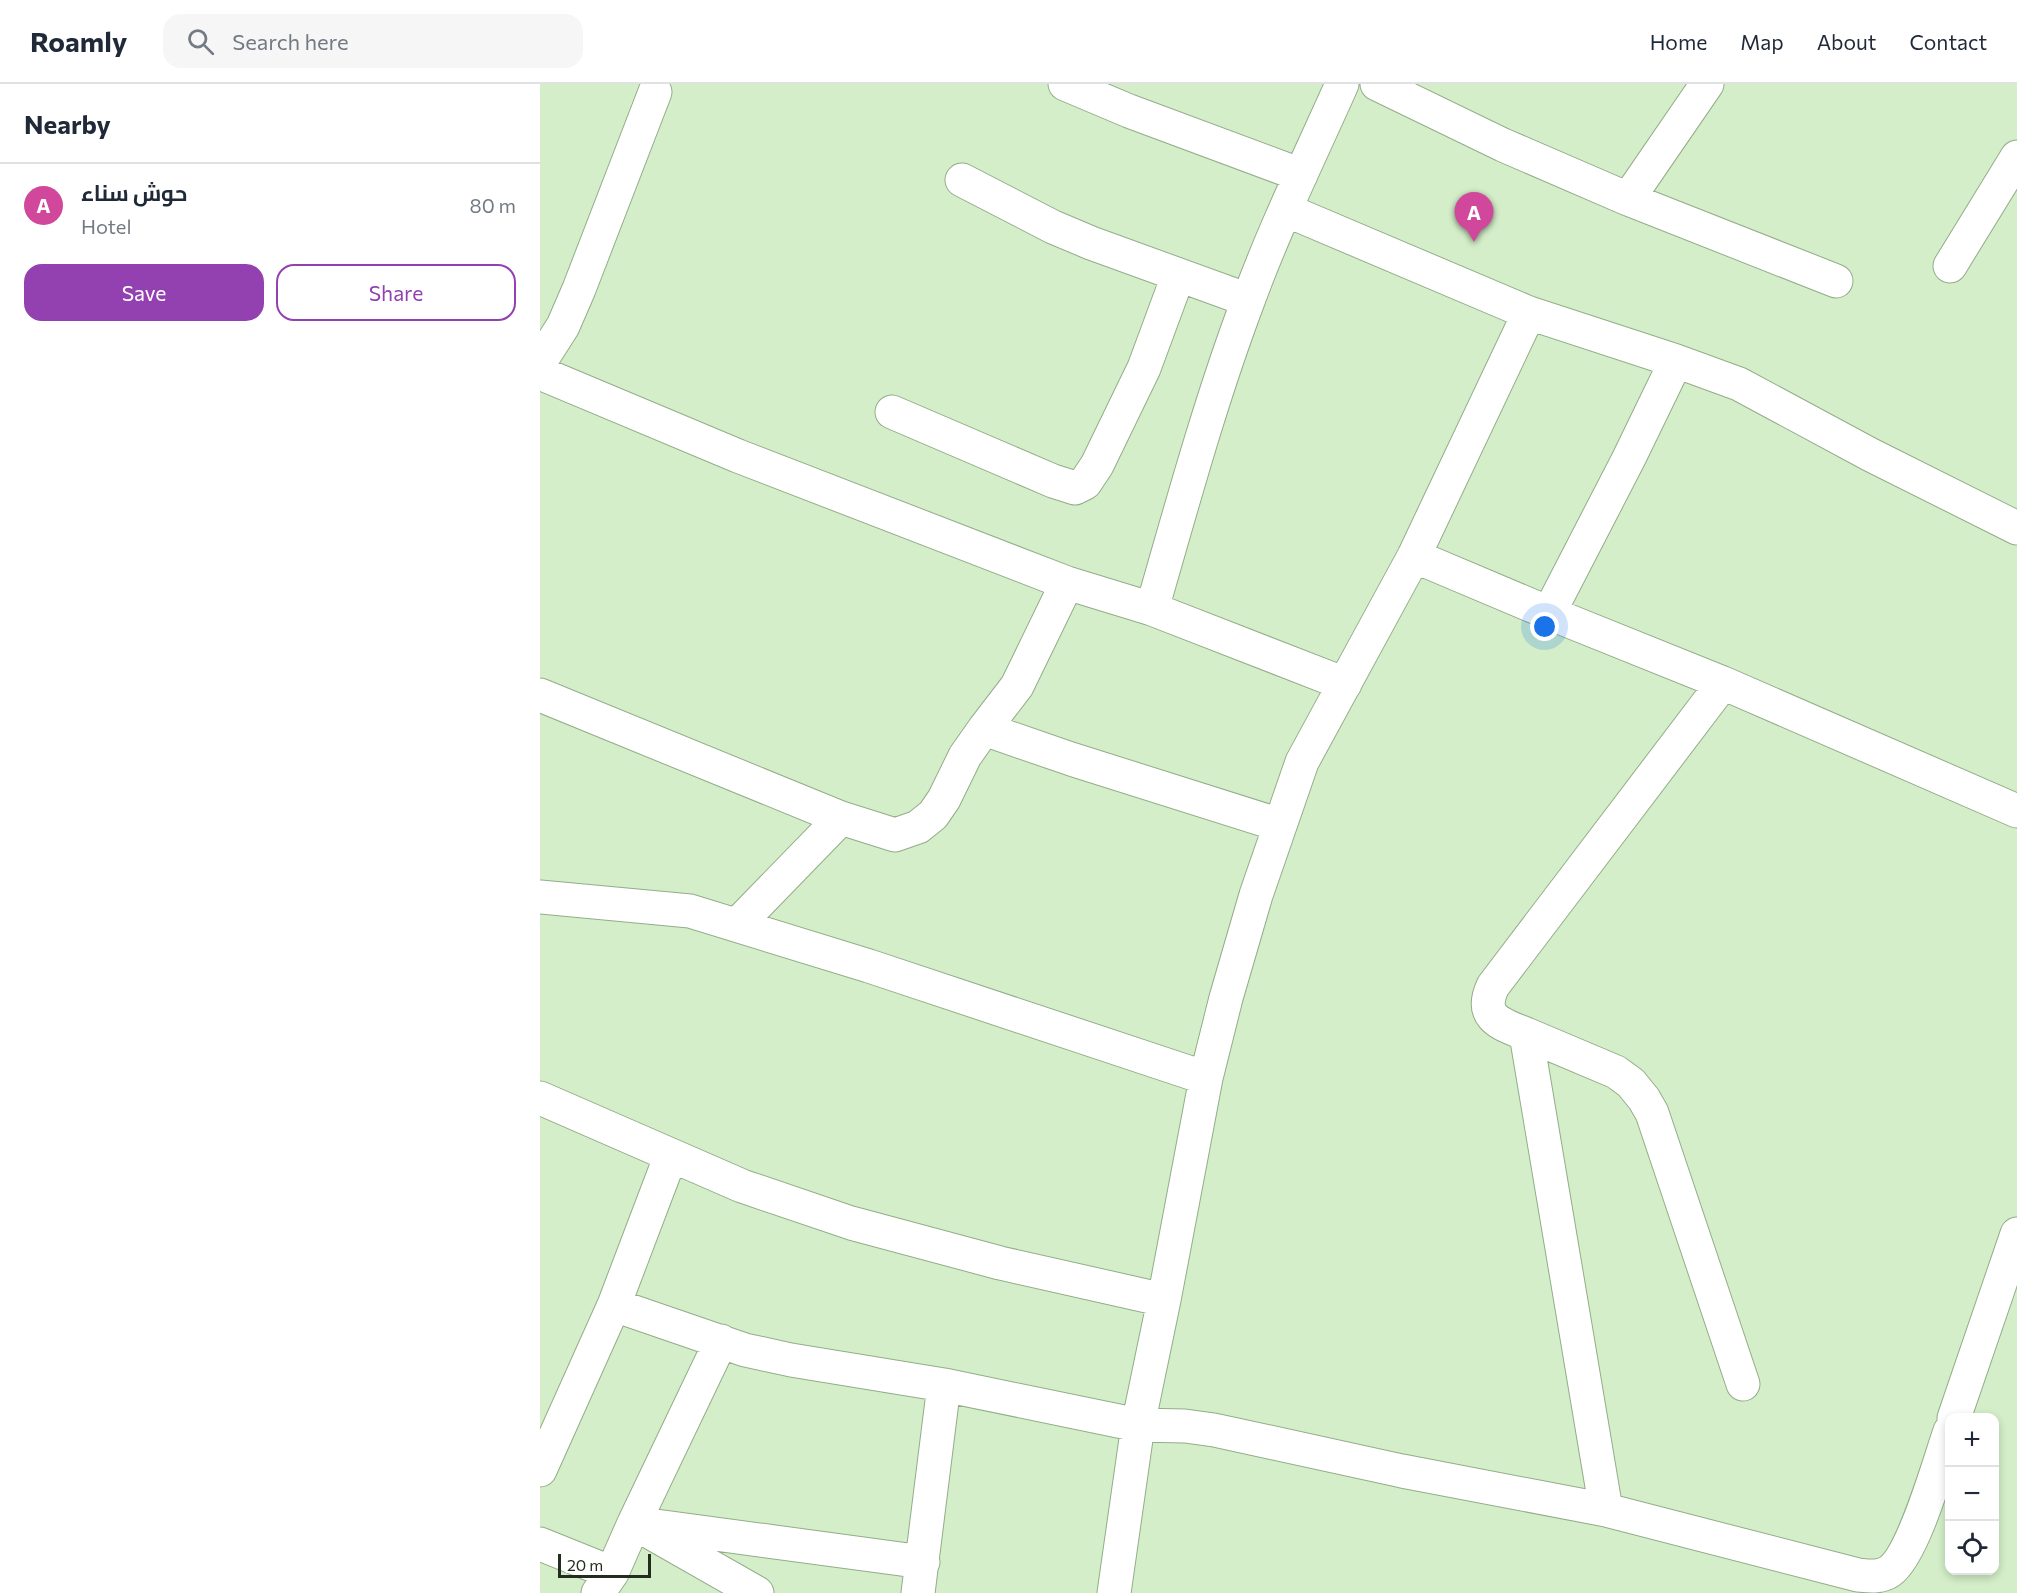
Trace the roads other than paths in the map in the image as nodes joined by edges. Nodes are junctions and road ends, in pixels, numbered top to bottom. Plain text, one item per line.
1 (1065, 84) edge
2 (1342, 84) edge
3 (1377, 84) edge
4 (1707, 84) edge
5 (1415, 91) edge
6 (656, 92) dead end
7 (2017, 157) edge
8 (1301, 176) junction
9 (962, 180) dead end
10 (1628, 199) junction
11 (1286, 210) junction
12 (1950, 266) dead end
13 (1178, 276) junction
14 (1836, 281) dead end
15 (1248, 300) junction
16 (1529, 313) junction
17 (1676, 361) junction
18 (540, 363) edge
19 (540, 373) edge
20 (892, 412) dead end
21 (2017, 528) edge
22 (1414, 556) junction
23 (1066, 583) junction
24 (1152, 609) junction
25 (1549, 613) junction
26 (1723, 682) junction
27 (1345, 684) junction
28 (540, 695) edge
29 (984, 729) junction
30 (2017, 811) edge
31 (842, 818) junction
32 (1280, 825) junction
33 (540, 897) edge
34 (737, 925) junction
35 (1526, 1034) junction
36 (1206, 1078) junction
37 (540, 1098) edge
38 (671, 1155) junction
39 (2017, 1234) edge
40 (1164, 1300) junction
41 (614, 1305) junction
42 (721, 1341) junction
43 (1743, 1384) dead end
44 (945, 1385) junction
45 (1956, 1413) edge
46 (1138, 1425) junction
47 (1945, 1445) edge
48 (540, 1470) edge
49 (1606, 1510) junction
50 (634, 1523) junction
51 (540, 1544) edge
52 (920, 1577) edge
53 (605, 1583) edge
54 (757, 1593) edge
55 (1114, 1593) edge

1 - 8 street
2 - 8 street
3 - 5 street
4 - 10 street
5 - 10 street
6 - 18 street
7 - 12 street
8 - 11 street
9 - 13 street
10 - 14 street
11 - 15 street
11 - 16 street
13 - 15 street
13 - 20 street
15 - 24 street
16 - 17 street
16 - 22 street
17 - 21 street
17 - 25 street
19 - 23 street
22 - 25 street
22 - 27 street
23 - 24 street
23 - 29 street
24 - 27 street
25 - 26 street
26 - 30 street
26 - 35 street
27 - 32 street
28 - 31 street
29 - 31 street
29 - 32 street
31 - 34 street
32 - 36 street
33 - 34 street
34 - 36 street
35 - 43 street
35 - 49 street
36 - 40 street
37 - 38 street
38 - 40 street
38 - 41 street
39 - 45 street
40 - 46 street
41 - 42 street
41 - 48 street
42 - 44 street
42 - 50 street
44 - 46 street
44 - 52 street
46 - 49 street
46 - 55 street
47 - 49 street
50 - 52 street
50 - 53 street
50 - 54 street
51 - 53 street

